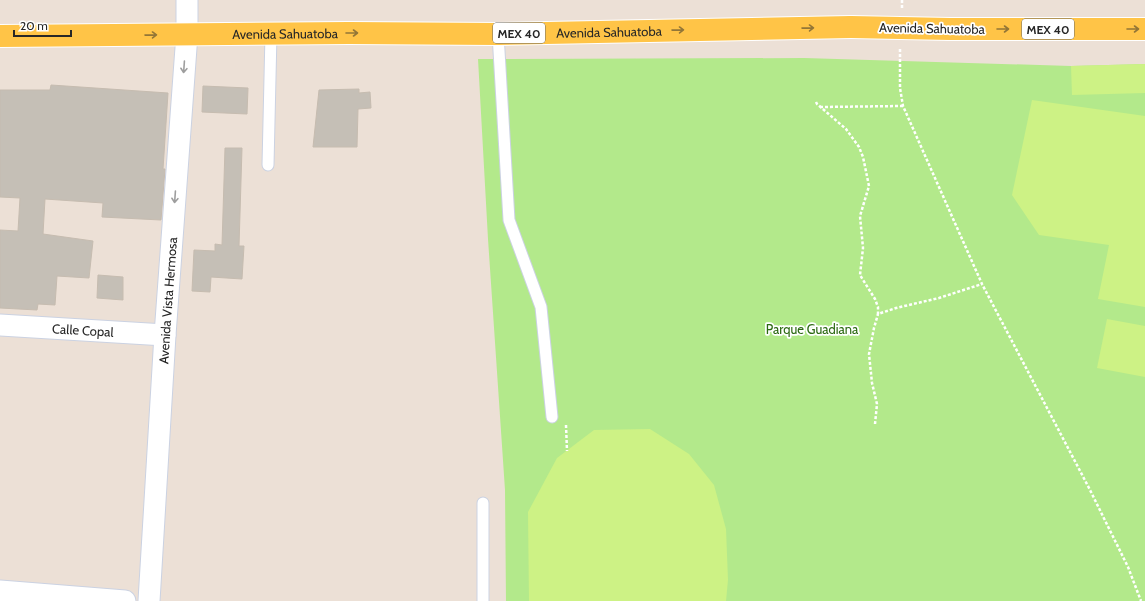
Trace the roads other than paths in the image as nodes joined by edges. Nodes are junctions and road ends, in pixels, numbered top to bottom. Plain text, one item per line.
1 (187, 0) edge
2 (1145, 29) edge
3 (187, 34) junction
4 (271, 34) junction
5 (498, 34) junction
6 (0, 36) edge
7 (268, 165) dead end
8 (0, 325) edge
9 (165, 335) junction
10 (552, 417) dead end
11 (483, 503) dead end
12 (0, 591) edge
13 (125, 601) edge
14 (149, 601) edge
15 (483, 601) edge

1 - 3 street, Avenida Vista Hermosa
5 -> 2 main road, Avenida Sahuatoba / MEX 40, bridge
3 - 4 main road, Avenida Sahuatoba / MEX 40
6 -> 3 main road, Avenida Sahuatoba / MEX 40
3 -> 9 street, Avenida Vista Hermosa
4 -> 5 main road, Avenida Sahuatoba / MEX 40
4 - 7 lane
5 - 10 lane
8 - 9 street, Calle Copal
9 - 14 street, Avenida Vista Hermosa
11 - 15 lane
12 - 13 street

